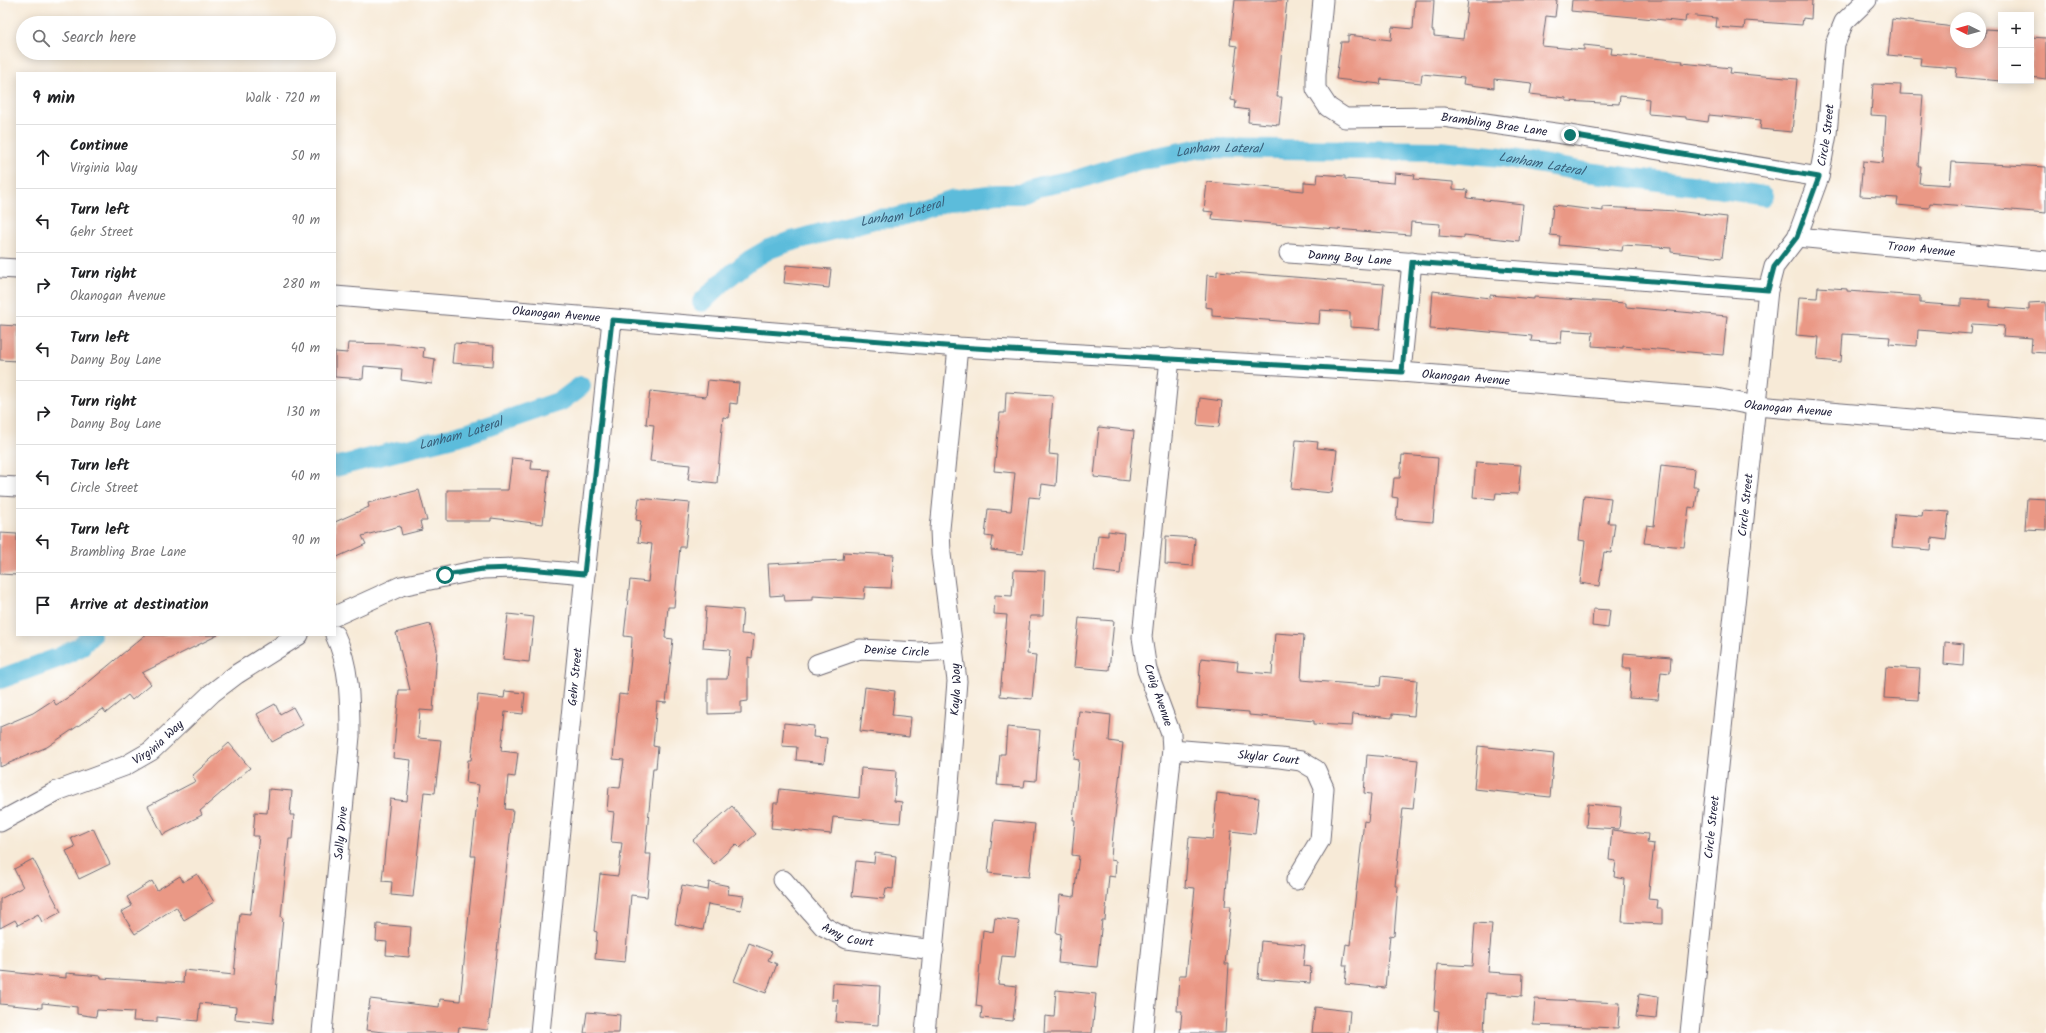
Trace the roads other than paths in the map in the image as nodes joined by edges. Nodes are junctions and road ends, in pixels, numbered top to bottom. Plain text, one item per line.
1 (1323, 0) edge
2 (1867, 0) edge
3 (1819, 177) junction
4 (1797, 237) junction
5 (1289, 253) dead end
6 (2046, 260) edge
7 (1412, 262) junction
8 (0, 268) edge
9 (16, 269) edge
10 (1768, 290) junction
11 (336, 296) edge
12 (612, 320) junction
13 (958, 347) junction
14 (1170, 358) junction
15 (1402, 372) junction
16 (1756, 406) junction
17 (2046, 430) edge
18 (0, 486) edge
19 (16, 487) edge
20 (584, 574) junction
21 (336, 616) edge
22 (297, 636) edge
23 (335, 636) edge
24 (954, 650) junction
25 (817, 664) dead end
26 (1172, 749) junction
27 (0, 822) edge
28 (783, 880) dead end
29 (1296, 880) dead end
30 (934, 950) junction
31 (322, 1033) edge
32 (540, 1033) edge
33 (925, 1033) edge
34 (1143, 1033) edge
35 (1690, 1033) edge

1 - 3 street, Brambling Brae Lane
2 - 3 street, Circle Street
3 - 4 street, Circle Street
4 - 6 street, Troon Avenue
4 - 10 street, Circle Street
5 - 7 street, Danny Boy Lane
7 - 10 street, Danny Boy Lane
7 - 15 street
8 - 9 street
10 - 16 street, Circle Street
11 - 12 street, Okanogan Avenue
12 - 13 street, Okanogan Avenue
12 - 20 street, Gehr Street
13 - 14 street, Okanogan Avenue
13 - 24 street, Kayla Way
14 - 15 street, Okanogan Avenue
14 - 26 street, Craig Avenue
15 - 16 street, Okanogan Avenue
16 - 17 street, Okanogan Avenue
16 - 35 street, Circle Street
18 - 19 street
20 - 21 street
20 - 32 street, Gehr Street
22 - 27 street, Virginia Way
23 - 31 street, Sally Drive
24 - 25 street, Denise Circle
24 - 30 street, Kayla Way
26 - 29 street, Skylar Court
26 - 34 street, Craig Avenue
28 - 30 street, Amy Court
30 - 33 street, Kayla Way

